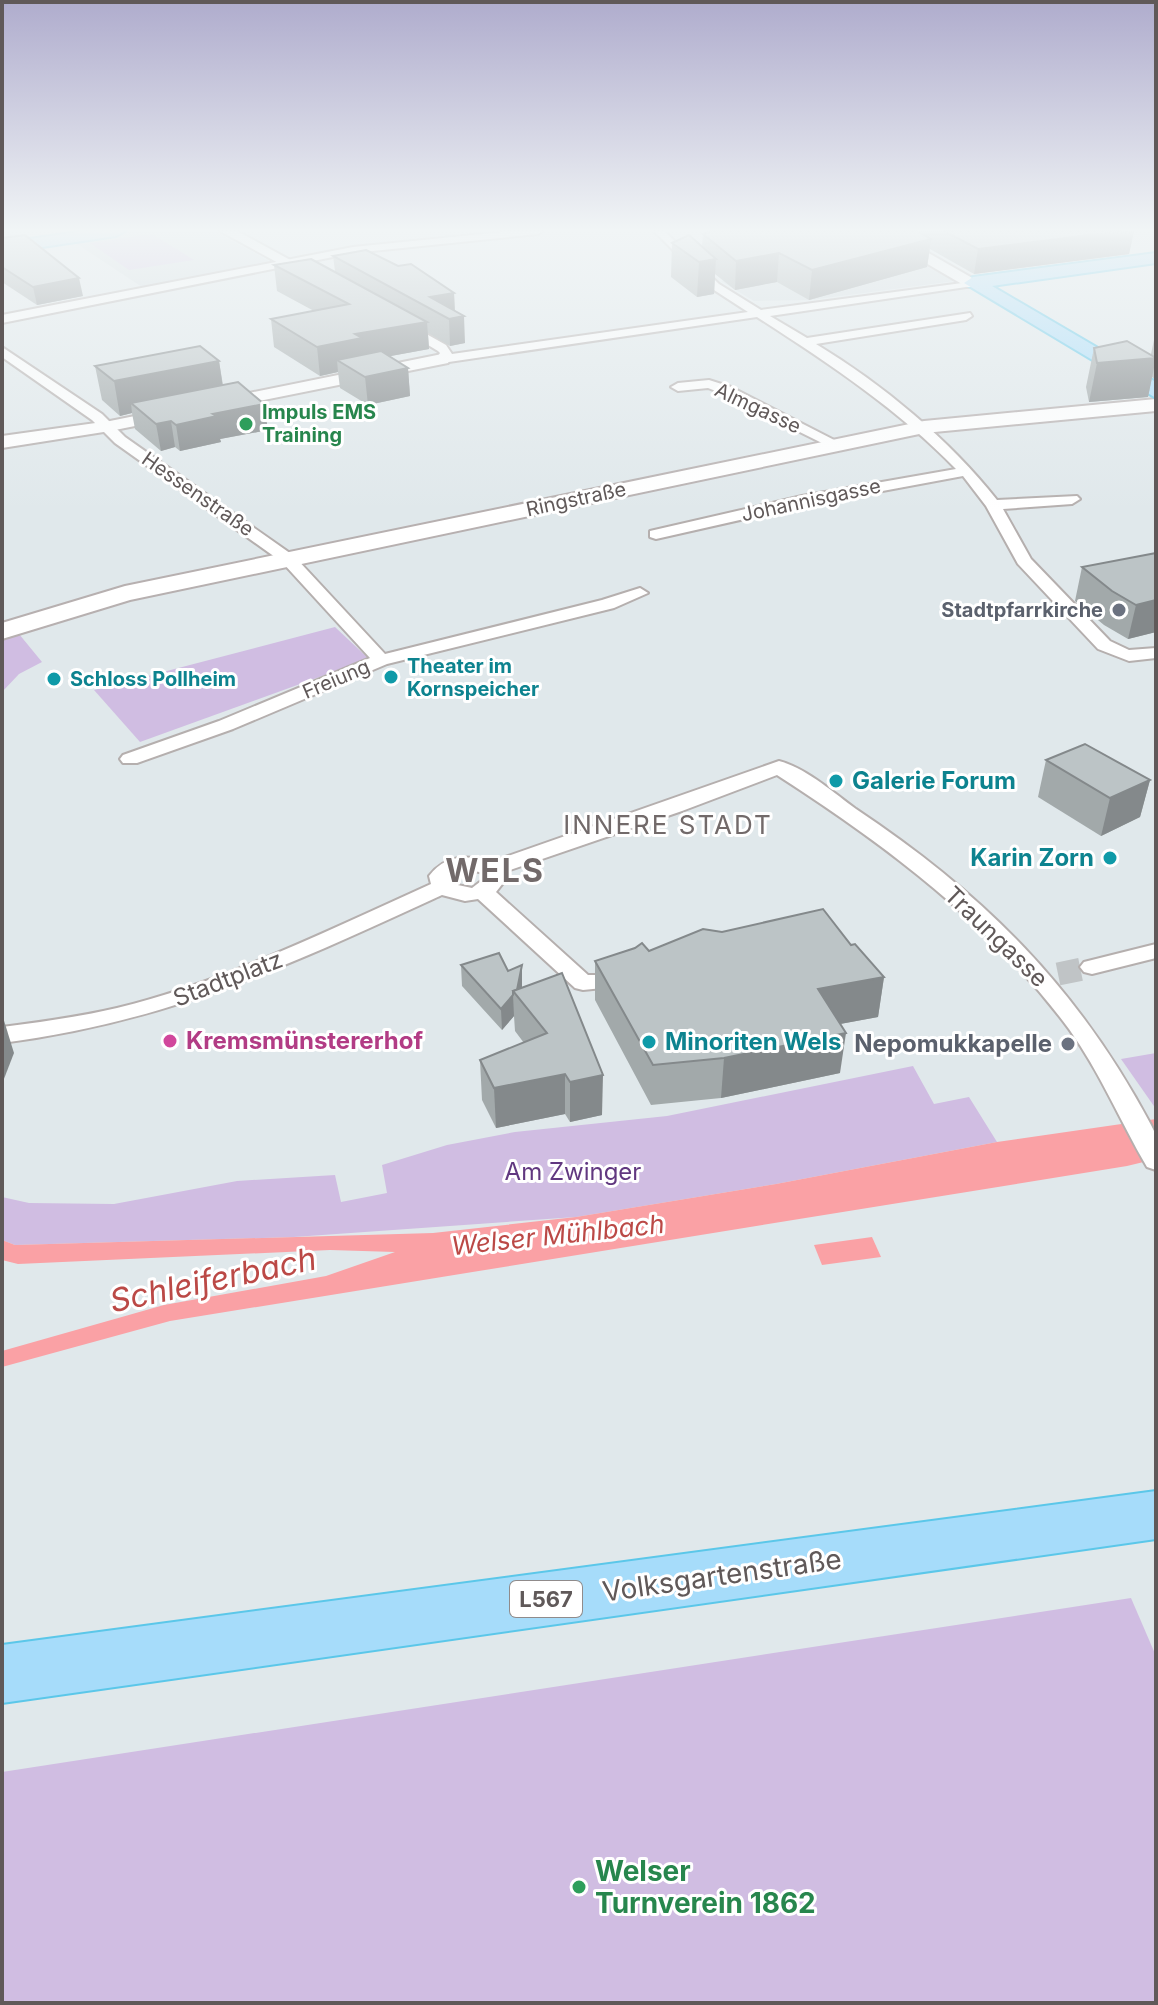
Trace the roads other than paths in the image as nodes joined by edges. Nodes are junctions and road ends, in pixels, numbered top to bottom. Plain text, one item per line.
1 (399, 325) edge
2 (604, 325) edge
3 (678, 325) edge
4 (776, 325) edge
5 (913, 325) edge
6 (1043, 325) edge
7 (806, 342) junction
8 (503, 348) junction
9 (2, 351) edge
10 (442, 359) junction
11 (678, 387) dead end
12 (1156, 391) edge
13 (1156, 405) edge
14 (1120, 410) junction
15 (1156, 416) edge
16 (110, 426) junction
17 (924, 427) junction
18 (2, 442) edge
19 (835, 444) junction
20 (2, 452) edge
21 (967, 471) junction
22 (1072, 499) dead end
23 (993, 505) junction
24 (656, 534) dead end
25 (288, 559) junction
26 (640, 593) dead end
27 (2, 631) edge
28 (1148, 655) edge
29 (381, 660) junction
30 (130, 759) dead end
31 (779, 767) joint
32 (492, 869) junction
33 (443, 887) junction
34 (482, 891) junction
35 (1156, 951) edge
36 (1092, 967) tunnel mouth
37 (626, 980) edge
38 (2, 1035) edge
39 (1155, 1159) edge
40 (1156, 1515) edge
41 (2, 1674) edge

1 - 10 street
2 - 8 street
3 - 8 street
4 - 7 street
5 - 7 street
6 - 12 main road
7 - 17 street
8 - 10 street
9 - 16 street, Hessenstraße
10 - 16 street
11 - 19 street, Almgasse
13 - 14 main road, Ringstraße
14 - 15 main road
14 - 17 main road, Ringstraße
16 - 18 street
16 - 20 street
16 - 25 street, Hessenstraße
17 - 19 main road, Ringstraße
17 - 21 street
19 - 25 main road, Ringstraße
21 - 23 street
21 - 24 street, Johannisgasse
22 - 23 street
23 - 28 street
25 - 27 main road, Ringstraße
25 - 29 street, Hessenstraße
26 - 29 street, Freiung
29 - 30 street, Freiung
31 - 32 street, Stadtplatz
31 - 39 street, Traungasse
32 - 33 street, Stadtplatz
32 - 34 street
33 - 34 street, Stadtplatz
33 - 38 street, Stadtplatz
34 - 37 street
35 - 36 street
40 - 41 main road, Volksgartenstraße / L567

